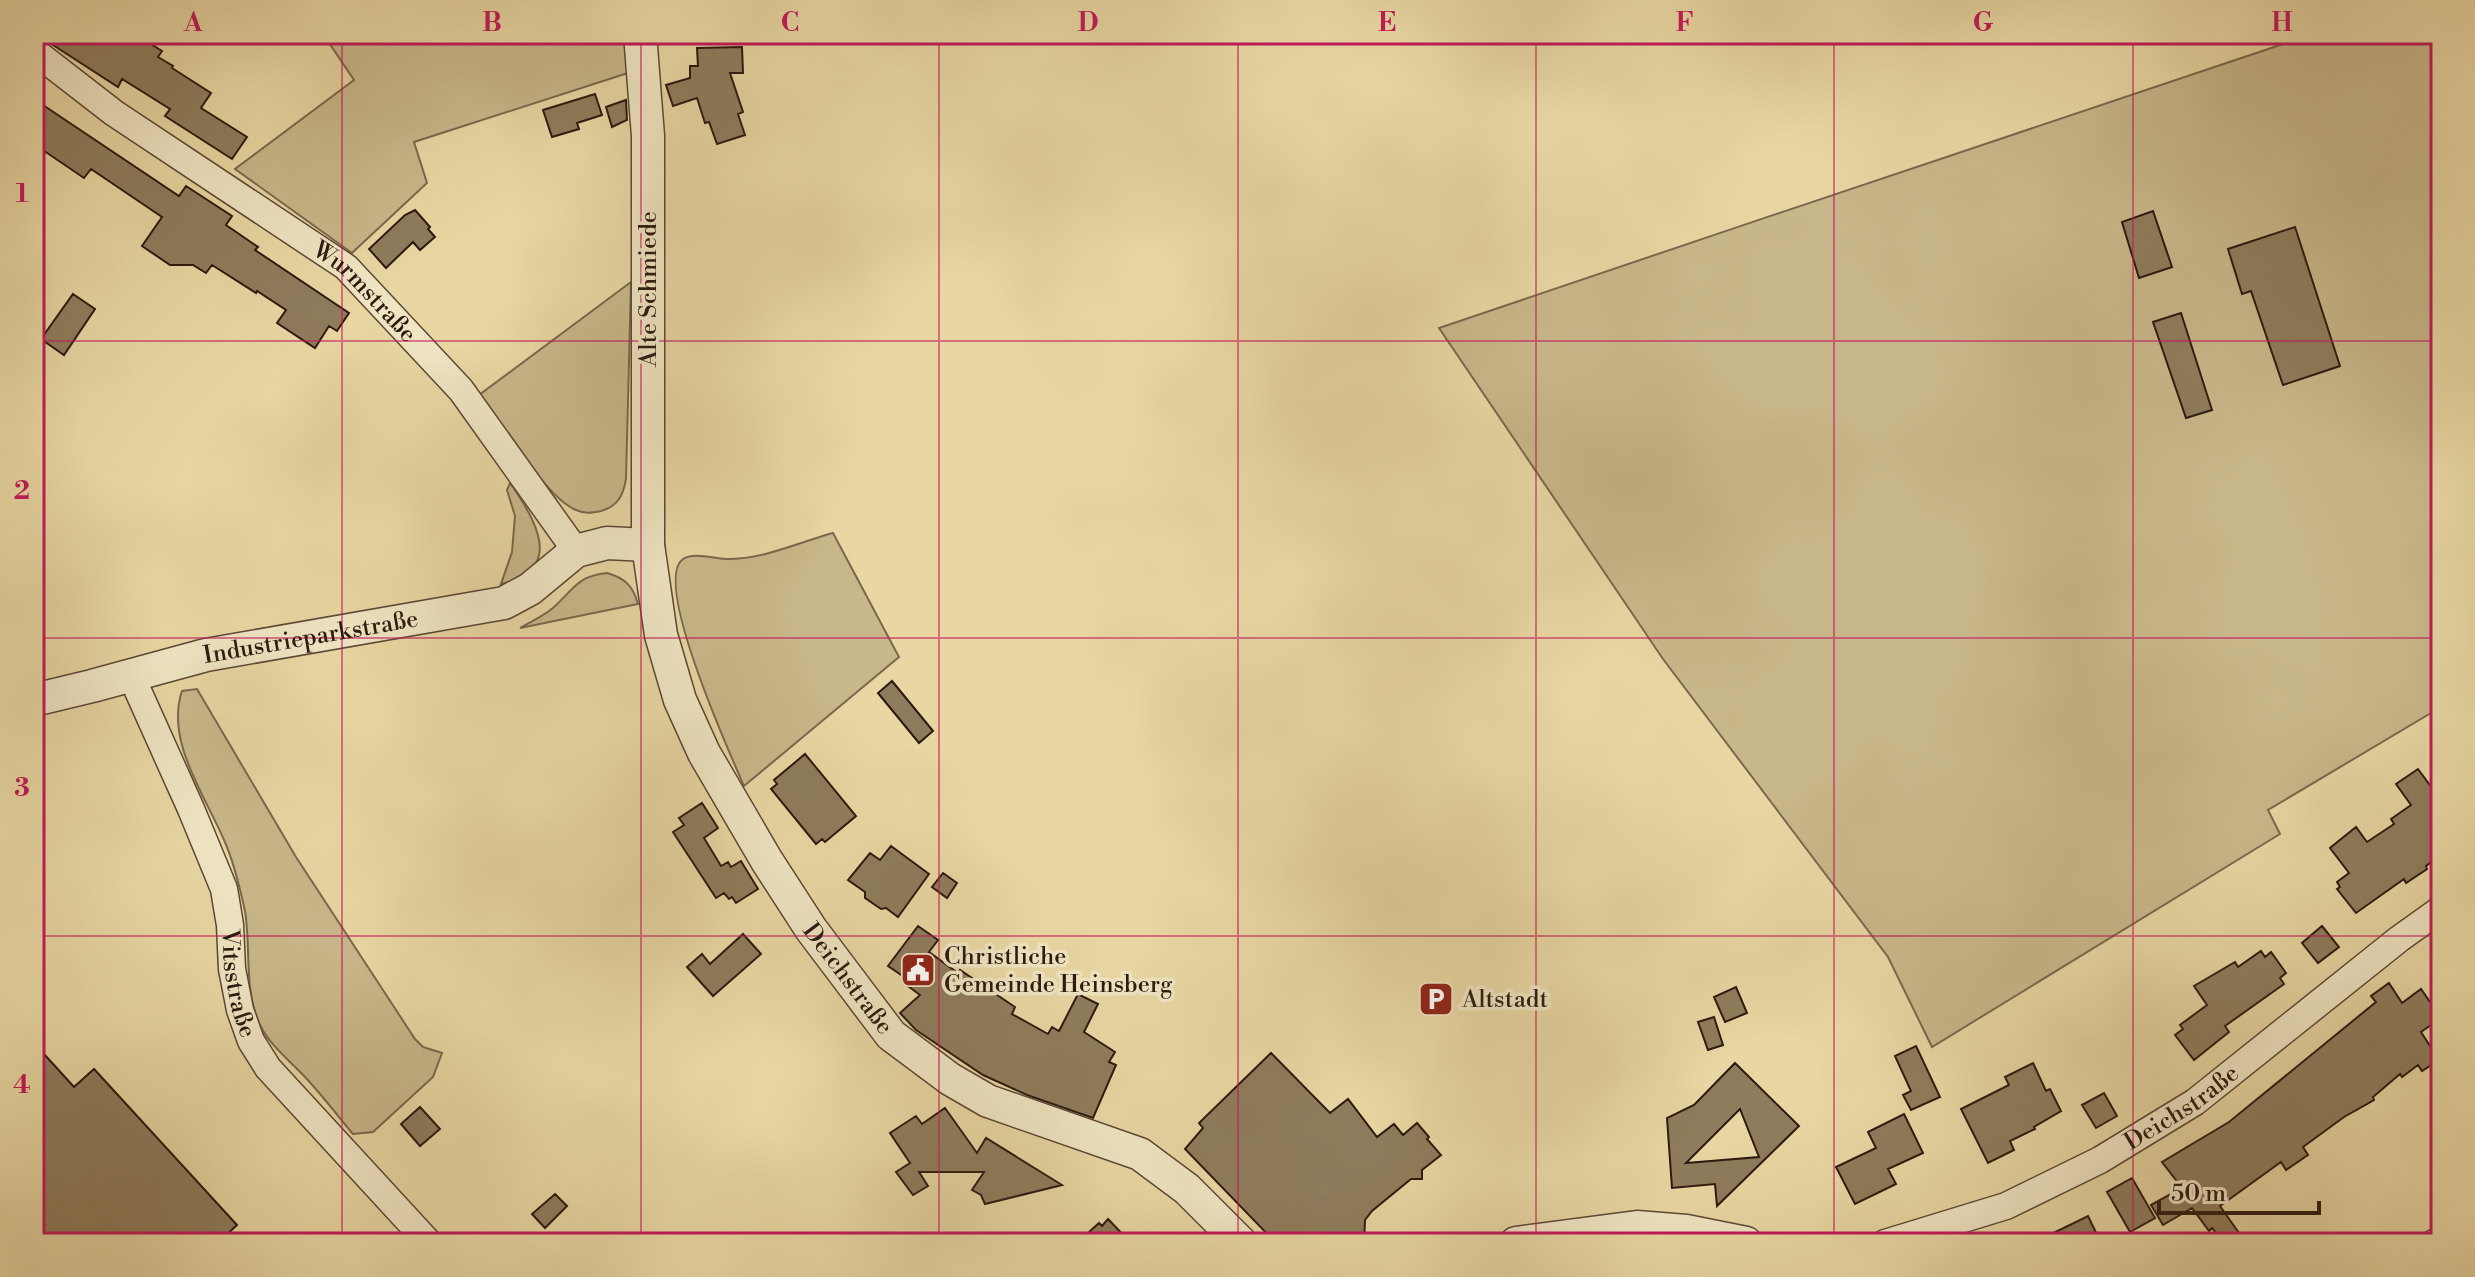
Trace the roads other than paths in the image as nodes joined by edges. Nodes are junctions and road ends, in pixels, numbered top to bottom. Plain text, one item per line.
1 (640, 34) edge
2 (34, 51) edge
3 (648, 545) junction
4 (576, 551) junction
5 (134, 675) junction
6 (34, 700) edge
7 (2441, 909) edge
8 (2441, 1239) edge
9 (429, 1243) edge
10 (1241, 1243) edge
11 (1516, 1243) edge
12 (1746, 1243) edge
13 (1885, 1243) edge
14 (2434, 1243) edge

1 - 3 street, Alte Schmiede
2 - 4 street, Wurmstraße
3 - 4 street
3 - 10 street, Deichstraße
4 - 5 street, Industrieparkstraße
5 - 6 street, Industrieparkstraße
5 - 9 street, Vitsstraße
7 - 13 street, Deichstraße
8 - 14 street
11 - 12 street

